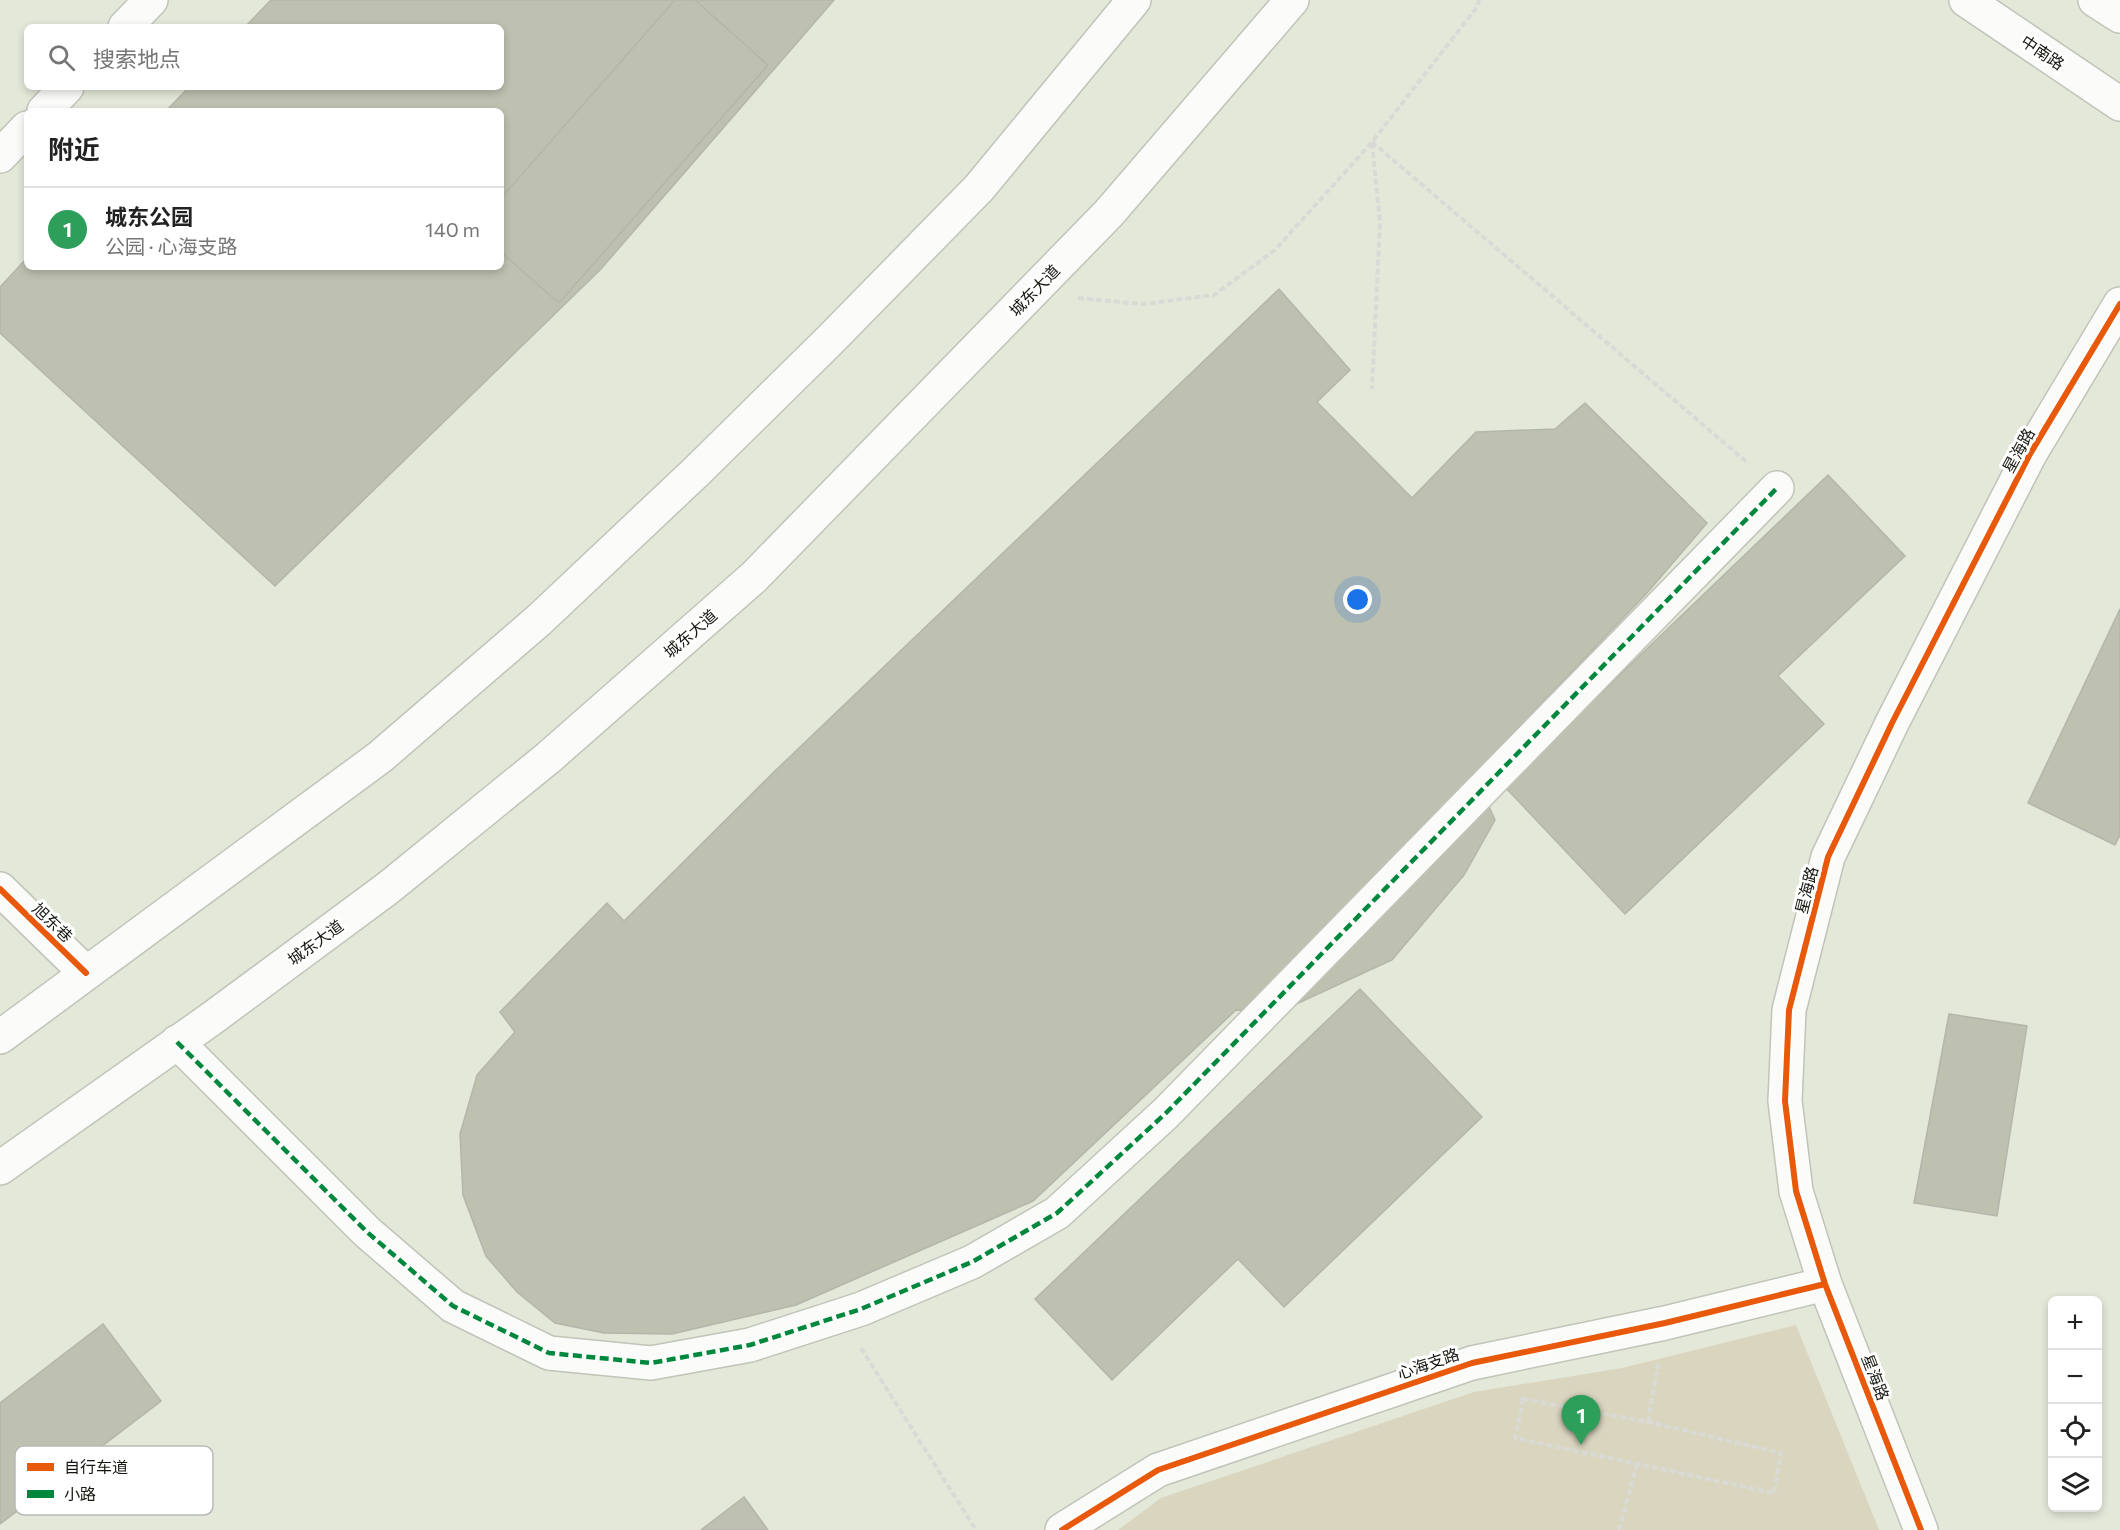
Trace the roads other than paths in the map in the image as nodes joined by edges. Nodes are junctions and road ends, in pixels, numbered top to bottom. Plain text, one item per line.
1 (151, 0) edge
2 (1134, 0) edge
3 (1292, 0) edge
4 (1966, 0) edge
5 (2095, 0) edge
6 (2120, 16) edge
7 (128, 24) edge
8 (64, 90) edge
9 (2120, 104) edge
10 (47, 108) edge
11 (24, 131) edge
12 (0, 156) edge
13 (2120, 304) edge
14 (1776, 488) road end
15 (0, 889) edge
16 (86, 974) junction
17 (0, 1037) edge
18 (177, 1042) junction
19 (0, 1168) edge
20 (1825, 1284) junction
21 (1062, 1530) edge
22 (1921, 1530) edge

1 - 7 street
2 - 16 street
3 - 18 street, 城东大道
4 - 9 street, 中南路
5 - 6 street
8 - 10 street
11 - 12 street
13 - 20 street, 星海路
14 - 18 street
15 - 16 street, 旭东巷
16 - 17 street
18 - 19 street, 城东大道
20 - 21 street, 心海支路
20 - 22 street, 星海路

